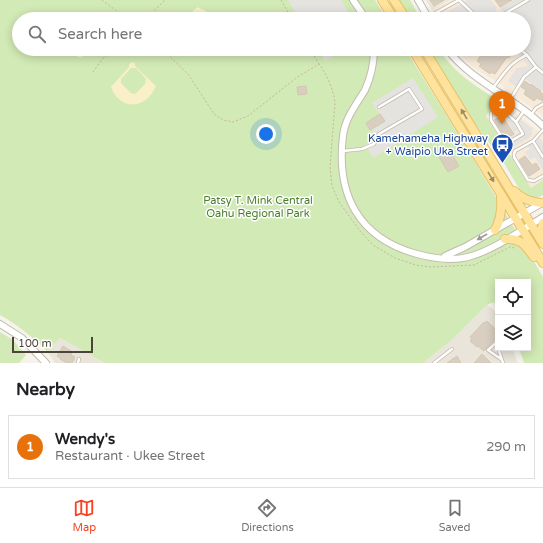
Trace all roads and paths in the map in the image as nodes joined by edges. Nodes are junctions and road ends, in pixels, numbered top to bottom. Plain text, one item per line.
1 (102, 0) edge
2 (165, 0) edge
3 (281, 0) edge
4 (353, 0) edge
5 (382, 0) edge
6 (394, 0) edge
7 (418, 0) edge
8 (459, 0) edge
9 (528, 0) edge
10 (117, 12) edge
11 (153, 12) edge
12 (288, 12) edge
13 (361, 12) edge
14 (390, 12) edge
15 (402, 12) edge
16 (425, 12) edge
17 (438, 12) edge
18 (472, 12) edge
19 (508, 12) edge
20 (106, 56) edge
21 (169, 56) edge
22 (314, 56) edge
23 (374, 56) edge
24 (416, 56) edge
25 (428, 56) edge
26 (453, 56) edge
27 (524, 56) edge
28 (528, 56) edge
29 (319, 64) junction
30 (536, 67) junction
31 (93, 72) dead end
32 (543, 73) edge
33 (493, 88) junction
34 (510, 100) junction
35 (543, 104) edge
36 (380, 107) dead end
37 (525, 111) junction
38 (531, 116) junction
39 (516, 122) junction
40 (543, 126) edge
41 (533, 141) junction
42 (342, 151) junction
43 (543, 157) edge
44 (543, 176) edge
45 (502, 177) junction
46 (500, 194) junction
47 (542, 203) edge
48 (524, 213) junction
49 (543, 217) edge
50 (516, 218) junction
51 (543, 223) edge
52 (531, 224) junction
53 (523, 229) junction
54 (494, 230) junction
55 (505, 240) junction
56 (543, 243) edge
57 (516, 248) dead end
58 (439, 258) junction
59 (543, 264) edge
60 (0, 324) edge
61 (495, 344) edge
62 (452, 349) dead end
63 (499, 351) edge
64 (79, 359) dead end
65 (501, 359) junction
66 (46, 363) edge
67 (78, 363) edge
68 (434, 363) edge
69 (503, 363) edge

1 - 10 path
2 - 11 path
3 - 12 path
4 - 13 street
5 - 14 main road
6 - 15 main road
7 - 16 street
8 - 17 lane
8 - 18 lane
9 - 19 lane
20 - 31 path
21 - 29 path
22 - 29 path
23 - 42 street
24 -> 46 main road
45 -> 25 main road
26 - 33 street
27 - 33 lane
28 - 30 lane
29 - 57 path
30 - 32 lane
30 - 34 lane
33 - 34 street
34 - 37 street
35 - 38 lane
36 - 42 lane
37 - 38 street
37 - 39 lane
38 - 40 street
39 - 39 lane
40 - 41 lane
41 - 43 lane
41 - 44 lane
42 - 58 street
45 - 47 main road
45 - 48 main road
46 - 50 main road
46 - 54 main road
47 - 48 street
48 - 50 street
48 - 52 main road
49 - 52 street
50 - 53 main road
50 - 54 street
51 - 56 main road
52 - 53 street
52 - 56 main road
53 - 55 street
53 - 59 main road
54 -> 58 street
55 - 58 street
55 - 59 main road
60 - 66 street
61 - 65 lane
62 - 68 lane
63 - 65 lane
64 - 67 lane
65 - 69 lane

